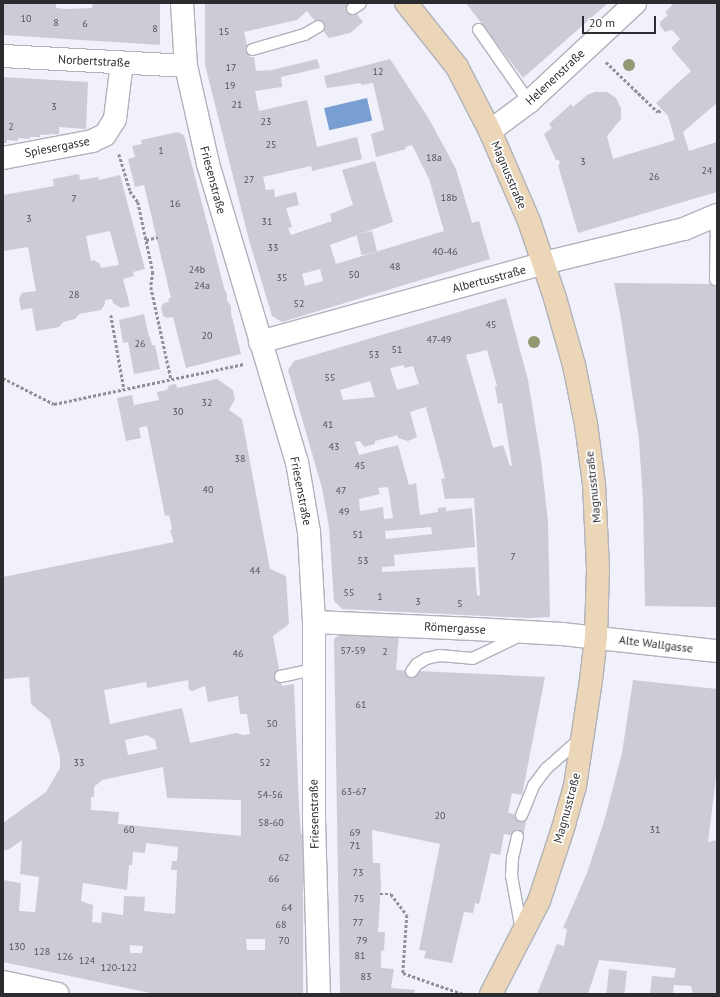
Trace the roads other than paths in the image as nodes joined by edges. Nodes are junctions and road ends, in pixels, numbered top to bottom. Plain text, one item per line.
1 (182, 3) edge
2 (406, 3) edge
3 (635, 3) edge
4 (318, 26) dead end
5 (478, 29) dead end
6 (252, 49) dead end
7 (3, 56) edge
8 (122, 62) junction
9 (186, 66) junction
10 (529, 102) junction
11 (490, 131) junction
12 (3, 158) edge
13 (716, 216) edge
14 (544, 263) junction
15 (715, 279) dead end
16 (263, 351) junction
17 (314, 622) junction
18 (526, 632) junction
19 (596, 637) junction
20 (717, 651) edge
21 (314, 669) junction
22 (411, 671) dead end
23 (280, 676) dead end
24 (583, 735) junction
25 (521, 815) dead end
26 (517, 836) dead end
27 (522, 936) junction
28 (3, 982) edge
29 (58, 994) edge
30 (319, 994) edge
31 (491, 994) edge

1 - 9 street, Friesenstraße
2 - 11 street, Magnusstraße
3 - 10 street, Helenenstraße
4 - 6 lane
5 - 10 lane
7 - 8 street, Norbertstraße
8 - 9 street, Norbertstraße
8 - 12 street, Spiesergasse
9 - 16 street, Friesenstraße
10 - 11 street, Helenenstraße
11 - 14 street, Magnusstraße
13 - 14 street, Albertusstraße
13 - 15 lane
14 - 16 street, Albertusstraße
14 - 19 street, Magnusstraße
16 - 17 street, Friesenstraße
17 - 18 street, Römergasse
17 - 21 street, Friesenstraße
18 - 19 street, Römergasse
18 - 22 lane
19 - 20 street, Alte Wallgasse
19 - 24 street, Magnusstraße
21 - 23 lane
21 - 30 street, Friesenstraße
24 - 25 lane
24 - 27 street, Magnusstraße
26 - 27 lane
27 - 31 street, Magnusstraße
28 - 29 street

